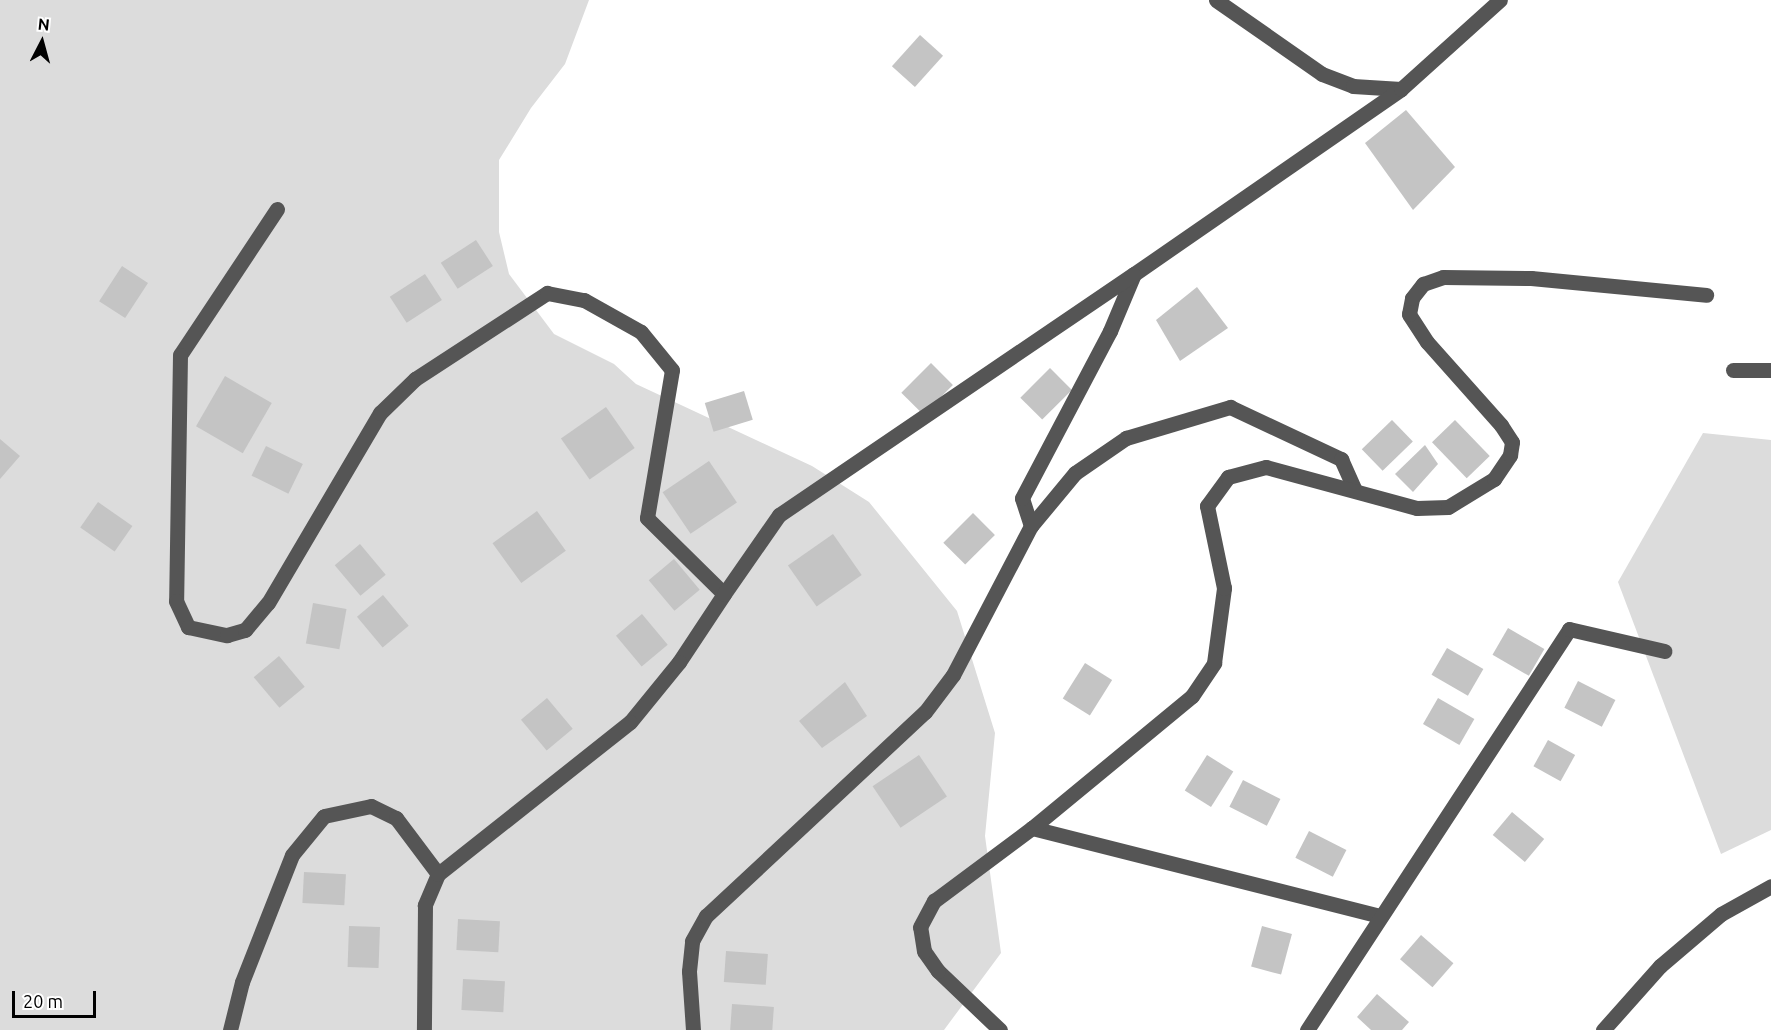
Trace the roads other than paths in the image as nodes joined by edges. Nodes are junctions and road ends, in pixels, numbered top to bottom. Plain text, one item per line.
1 (1216, 0) edge
2 (1500, 0) edge
3 (1401, 89) junction
4 (277, 209) dead end
5 (1134, 274) junction
6 (1706, 295) dead end
7 (1733, 370) dead end
8 (1771, 370) edge
9 (1355, 490) junction
10 (1031, 526) junction
11 (724, 594) junction
12 (1664, 651) dead end
13 (1032, 828) junction
14 (438, 874) junction
15 (1771, 886) edge
16 (1379, 916) junction
17 (230, 1030) edge
18 (424, 1030) edge
19 (693, 1030) edge
20 (1000, 1030) edge
21 (1307, 1030) edge
22 (1603, 1030) edge

1 - 3 street
2 - 3 street
3 - 5 street
4 - 11 street
5 - 10 street
5 - 11 street
6 - 9 street
7 - 8 street
9 - 10 street
9 - 13 street
10 - 19 street
11 - 14 street
12 - 16 street
13 - 16 street
13 - 20 street
14 - 17 street
14 - 18 street
15 - 22 street
16 - 21 street

